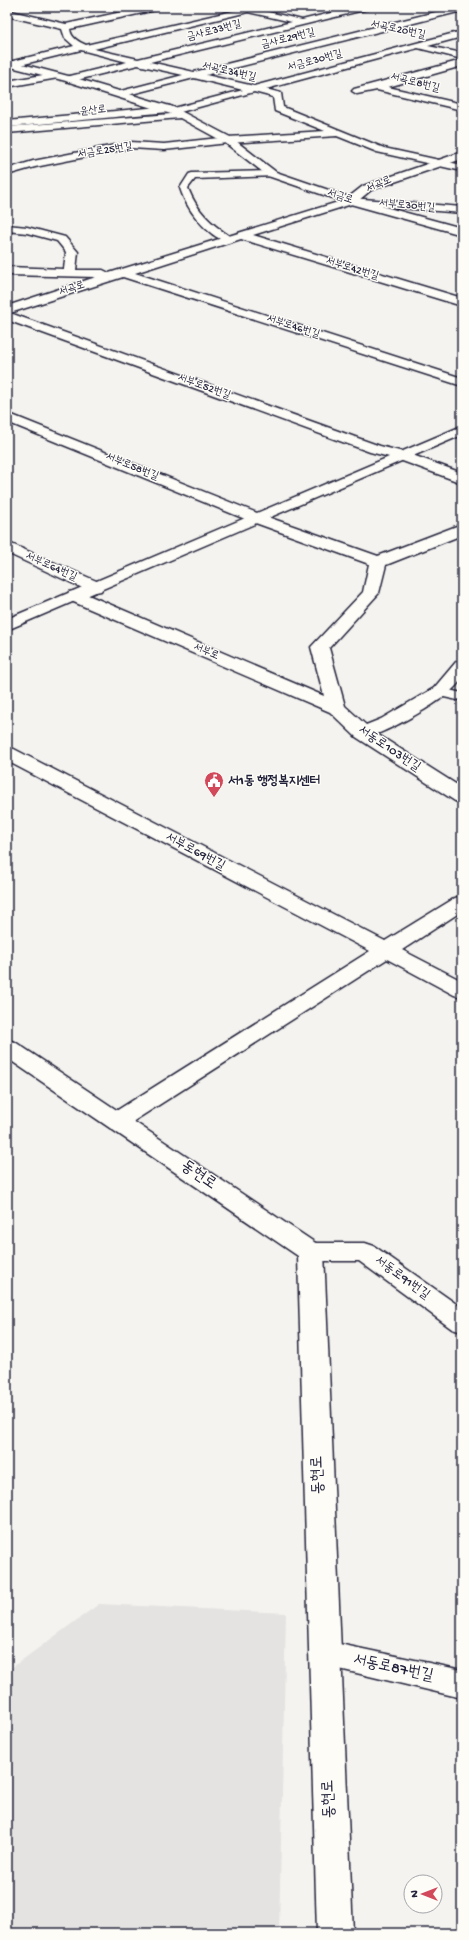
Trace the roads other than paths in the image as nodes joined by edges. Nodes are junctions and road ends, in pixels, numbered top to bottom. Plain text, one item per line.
1 (156, 7) edge
2 (235, 7) edge
3 (258, 7) edge
4 (365, 7) edge
5 (462, 8) edge
6 (248, 10) junction
7 (7, 13) edge
8 (304, 22) junction
9 (325, 26) dead end
10 (66, 27) junction
11 (339, 29) dead end
12 (359, 34) junction
13 (462, 34) edge
14 (381, 38) dead end
15 (396, 42) dead end
16 (418, 46) junction
17 (84, 48) junction
18 (462, 56) edge
19 (138, 62) junction
20 (462, 63) edge
21 (9, 64) edge
22 (55, 76) junction
23 (193, 76) junction
24 (69, 79) junction
25 (7, 84) edge
26 (377, 86) junction
27 (254, 90) junction
28 (357, 91) dead end
29 (120, 94) junction
30 (462, 108) edge
31 (175, 112) junction
32 (7, 124) edge
33 (7, 130) edge
34 (342, 133) junction
35 (228, 140) junction
36 (462, 155) edge
37 (440, 163) junction
38 (462, 168) edge
39 (7, 172) edge
40 (272, 174) junction
41 (351, 201) junction
42 (462, 210) edge
43 (7, 228) edge
44 (462, 232) edge
45 (241, 235) junction
46 (228, 239) junction
47 (7, 271) edge
48 (70, 272) junction
49 (120, 274) junction
50 (462, 302) edge
51 (7, 310) edge
52 (7, 316) edge
53 (462, 382) edge
54 (7, 417) edge
55 (462, 430) edge
56 (402, 456) junction
57 (462, 478) edge
58 (256, 518) junction
59 (462, 528) edge
60 (7, 547) edge
61 (378, 562) junction
62 (95, 587) junction
63 (75, 596) junction
64 (7, 625) edge
65 (462, 666) edge
66 (440, 692) junction
67 (462, 697) edge
68 (336, 708) junction
69 (362, 733) junction
70 (7, 753) edge
71 (462, 796) edge
72 (462, 902) edge
73 (384, 950) junction
74 (462, 990) edge
75 (7, 1047) edge
76 (116, 1121) junction
77 (311, 1252) junction
78 (462, 1322) edge
79 (325, 1654) junction
80 (462, 1684) edge
81 (335, 1933) edge

1 - 10 street
2 - 6 street
3 - 6 street
4 - 8 street, 금사로33번길
5 - 12 street, 금사로29번길
6 - 8 street
6 - 17 street
7 - 10 street
8 - 9 street
8 - 19 street, 금사로33번길
10 - 17 street, 서곡로34번길
11 - 12 street, 서곡로20번길
12 - 14 street, 서곡로20번길
12 - 23 street, 금사로29번길
13 - 16 street, 서금로30번길
15 - 16 street, 서곡로20번길
16 - 18 street, 서곡로20번길
16 - 27 street, 서금로30번길
17 - 19 street, 서곡로34번길
17 - 21 street
19 - 23 street, 서곡로34번길
19 - 24 street, 금사로33번길
20 - 26 street, 서곡로8번길
21 - 22 street, 서금로
22 - 24 street, 서금로
22 - 25 street, 서금로
23 - 27 street, 서곡로34번길
23 - 29 street, 금사로29번길
24 - 29 street, 서금로
26 - 28 street
26 - 30 street, 서곡로8번길
27 - 31 street, 서금로30번길
27 - 34 street, 서곡로34번길
29 - 31 street, 서금로
31 - 32 street
31 - 33 street, 윤산로
31 - 35 street, 서금로
34 - 35 street
34 - 37 street, 서곡로34번길
35 - 39 street, 서금로25번길
35 - 40 street, 서금로
36 - 37 street, 서곡로
37 - 38 street, 서곡로34번길
37 - 41 street, 서곡로
40 - 41 street, 서금로
40 - 46 lane
41 - 42 street, 서부로30번길
41 - 44 street, 서금로
41 - 45 street, 서곡로
43 - 48 street
45 - 46 street, 서곡로
45 - 50 street, 서부로42번길
46 - 49 street, 서곡로
47 - 48 street
48 - 49 street
49 - 51 street, 서곡로
49 - 53 street, 서부로46번길
52 - 56 street, 서부로52번길
54 - 58 street, 서부로58번길
55 - 56 street
56 - 57 street
56 - 58 street
58 - 61 street
58 - 62 street
59 - 61 street
60 - 62 street, 서부로64번길
61 - 68 street
62 - 63 street
63 - 64 street
63 - 68 street, 서부로
65 - 66 street
66 - 67 lane
66 - 69 street
68 - 69 street, 서동로103번길
69 - 71 street, 서동로103번길
70 - 73 street, 서부로69번길
72 - 73 street
73 - 74 street, 서부로69번길
73 - 76 street
75 - 76 street, 동현로
76 - 77 street, 동현로
77 - 78 street, 서동로91번길
77 - 79 street, 동현로
79 - 80 street, 서동로87번길
79 - 81 street, 동현로

